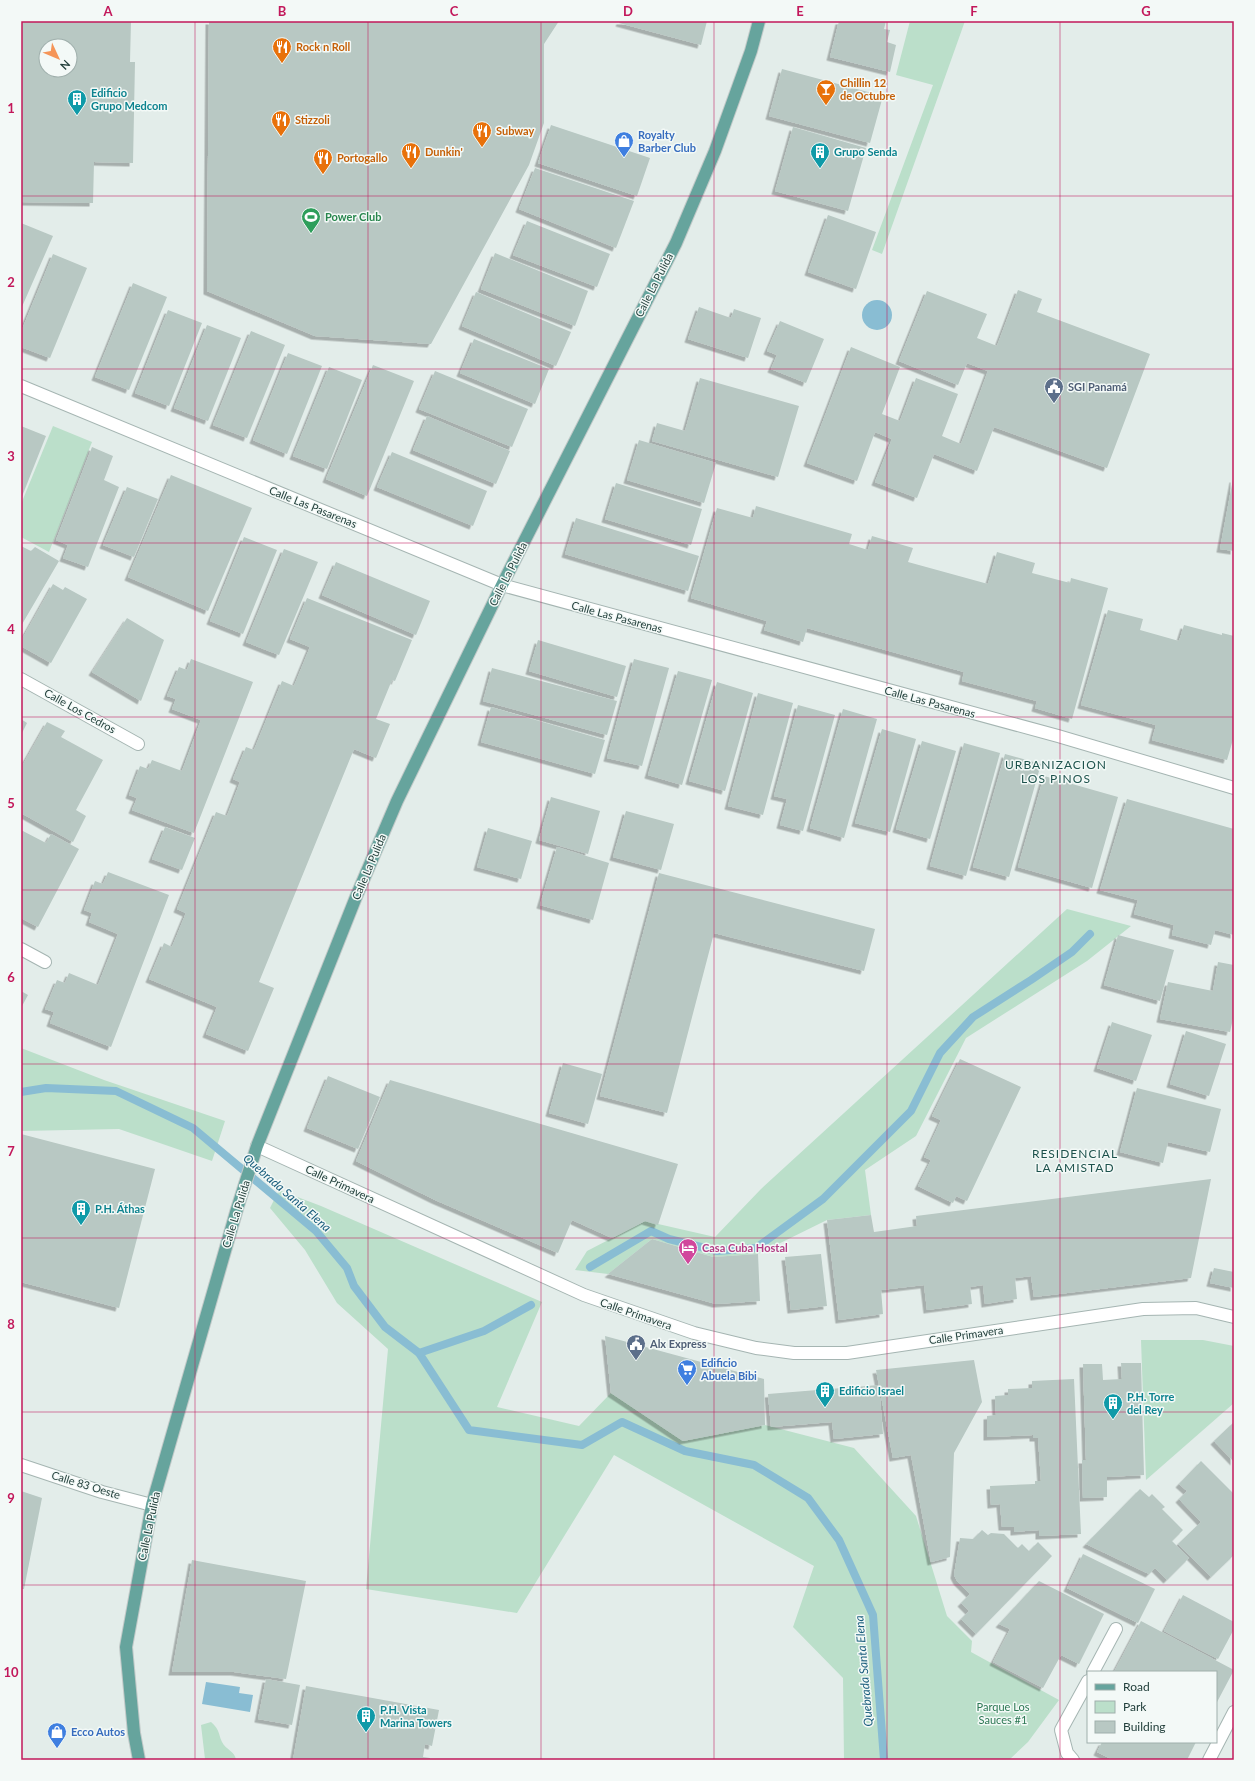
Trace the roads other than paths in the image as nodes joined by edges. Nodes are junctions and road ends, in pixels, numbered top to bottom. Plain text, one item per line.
1 (759, 21) edge
2 (21, 386) edge
3 (502, 585) junction
4 (21, 679) edge
5 (138, 744) dead end
6 (1234, 788) edge
7 (21, 949) edge
8 (45, 962) dead end
9 (257, 1146) junction
10 (1234, 1317) edge
11 (21, 1465) edge
12 (152, 1505) junction
13 (1116, 1630) dead end
14 (1094, 1671) edge
15 (1087, 1683) edge
16 (1234, 1712) edge
17 (139, 1760) edge
18 (1073, 1760) edge
19 (1209, 1760) edge

1 - 3 main road, Calle La Pulida
2 - 3 street, Calle Las Pasarenas
3 - 6 street, Calle Las Pasarenas
3 - 9 main road, Calle La Pulida
4 - 5 street, Calle Los Cedros
7 - 8 street
9 - 10 street, Calle Primavera
9 - 12 main road, Calle La Pulida
11 - 12 street, Calle 83 Oeste
12 - 17 main road, Calle La Pulida
13 - 14 street
15 - 18 street
16 - 19 street

